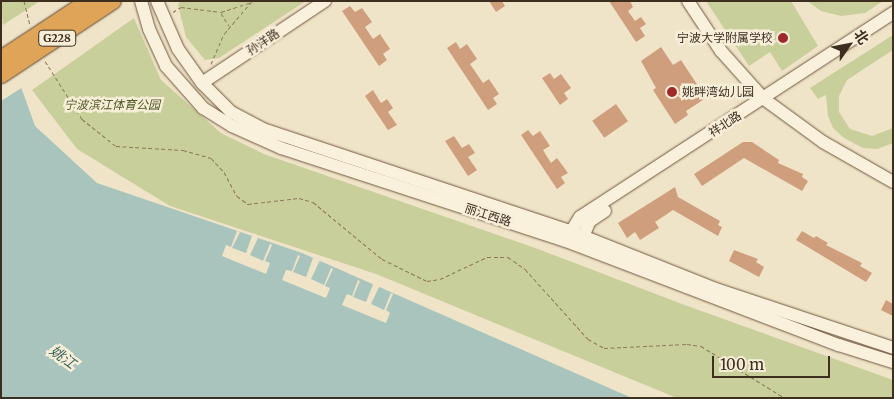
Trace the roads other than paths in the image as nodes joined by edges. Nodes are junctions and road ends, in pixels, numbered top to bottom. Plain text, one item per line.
1 (89, 1) edge
2 (113, 1) edge
3 (141, 1) edge
4 (158, 1) edge
5 (324, 1) edge
6 (688, 1) edge
7 (893, 14) edge
8 (893, 20) edge
9 (1, 58) edge
10 (1, 75) edge
11 (202, 83) junction
12 (767, 101) junction
13 (893, 182) edge
14 (568, 236) junction
15 (581, 241) junction
16 (893, 348) edge
17 (893, 362) edge

1 - 9 highway, G228, bridge
2 - 10 highway, G228, bridge
3 - 14 main road, 丽江西路
4 - 11 main road, 丽江西路
5 - 11 main road, 孙洋路
6 - 12 main road
7 - 12 main road, 祥北路
8 - 12 main road, 祥北路
11 - 14 main road, 丽江西路
12 - 13 main road
12 - 14 main road, 祥北路
12 - 15 main road, 祥北路
14 - 15 main road, 丽江西路
15 - 16 main road, 丽江西路
15 - 17 main road, 丽江西路

